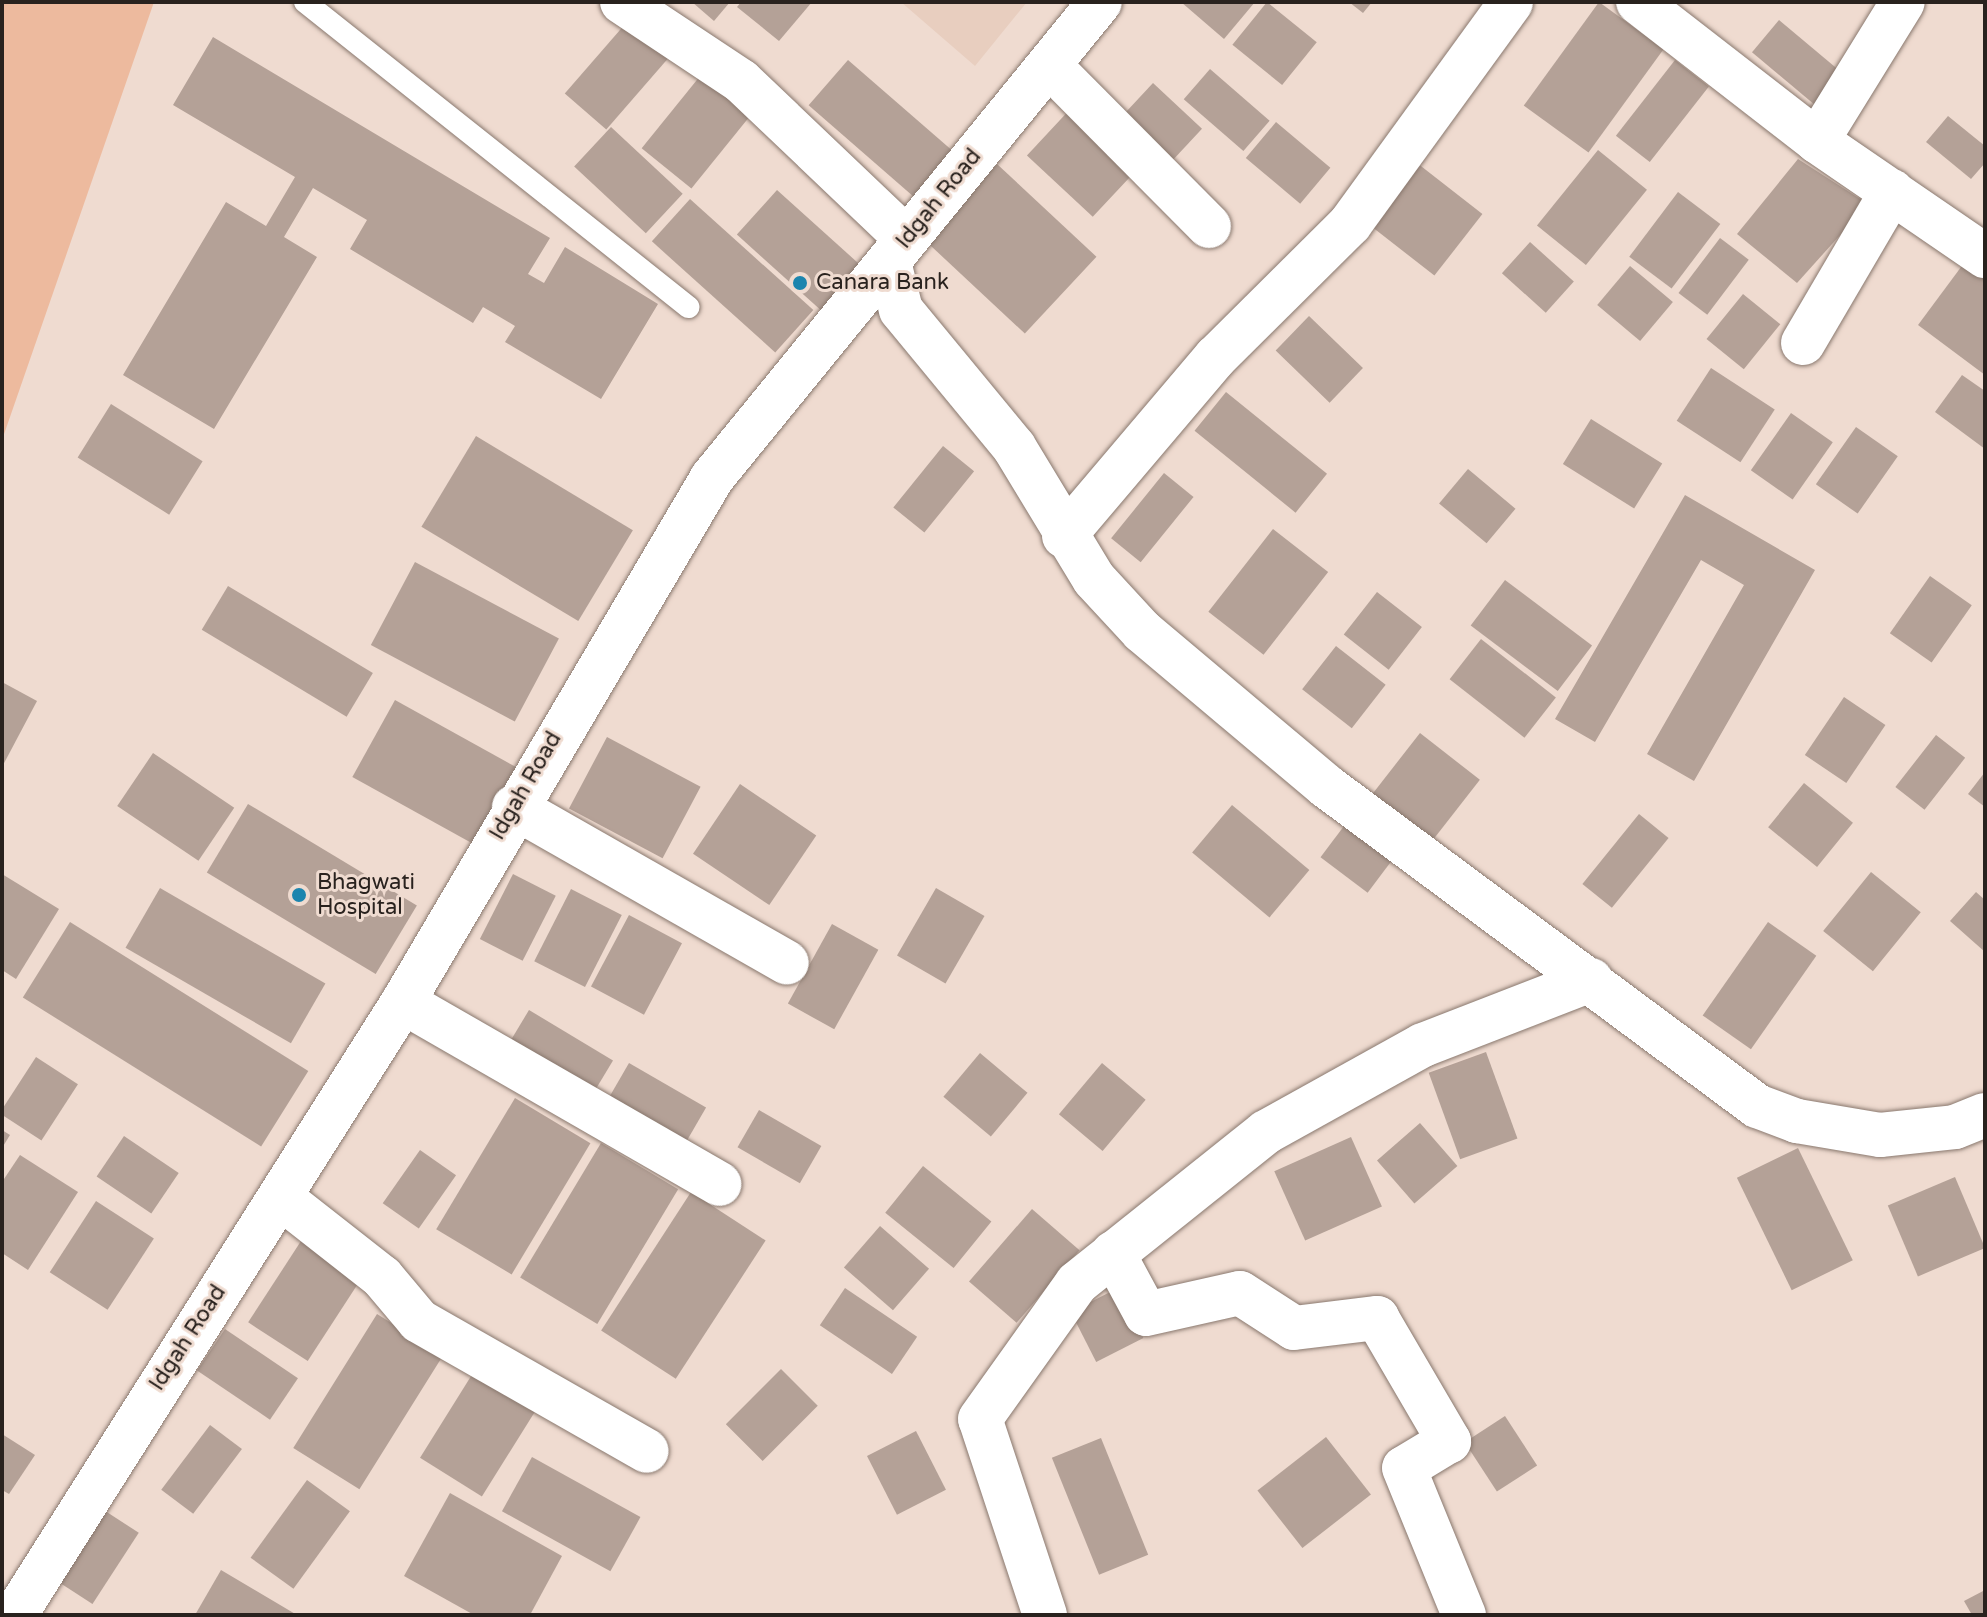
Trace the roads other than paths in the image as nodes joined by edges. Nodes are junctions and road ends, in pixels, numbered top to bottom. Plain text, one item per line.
1 (305, 2) edge
2 (622, 2) edge
3 (1100, 2) edge
4 (1511, 2) edge
5 (1638, 2) edge
6 (1903, 2) edge
7 (1049, 65) junction
8 (1817, 141) junction
9 (1892, 191) junction
10 (1209, 226) dead end
11 (897, 250) junction
12 (1985, 256) edge
13 (689, 307) dead end
14 (1803, 343) dead end
15 (1064, 536) junction
16 (514, 807) junction
17 (787, 963) dead end
18 (1591, 980) junction
19 (403, 1002) junction
20 (1985, 1115) edge
21 (719, 1184) dead end
22 (280, 1197) junction
23 (1113, 1253) junction
24 (647, 1451) dead end
25 (15, 1615) edge
26 (1045, 1615) edge
27 (1464, 1615) edge

1 - 13 lane
2 - 11 street
3 - 7 street, Idgah Road
4 - 15 street
5 - 8 street
6 - 8 street
7 - 10 street
7 - 11 street, Idgah Road
8 - 9 street
9 - 12 street
9 - 14 street
11 - 15 street
11 - 16 street, Idgah Road
15 - 18 street
16 - 17 street
16 - 19 street, Idgah Road
18 - 20 street
18 - 23 street
19 - 21 street
19 - 22 street, Idgah Road
22 - 24 street
22 - 25 street, Idgah Road
23 - 26 street
23 - 27 street

